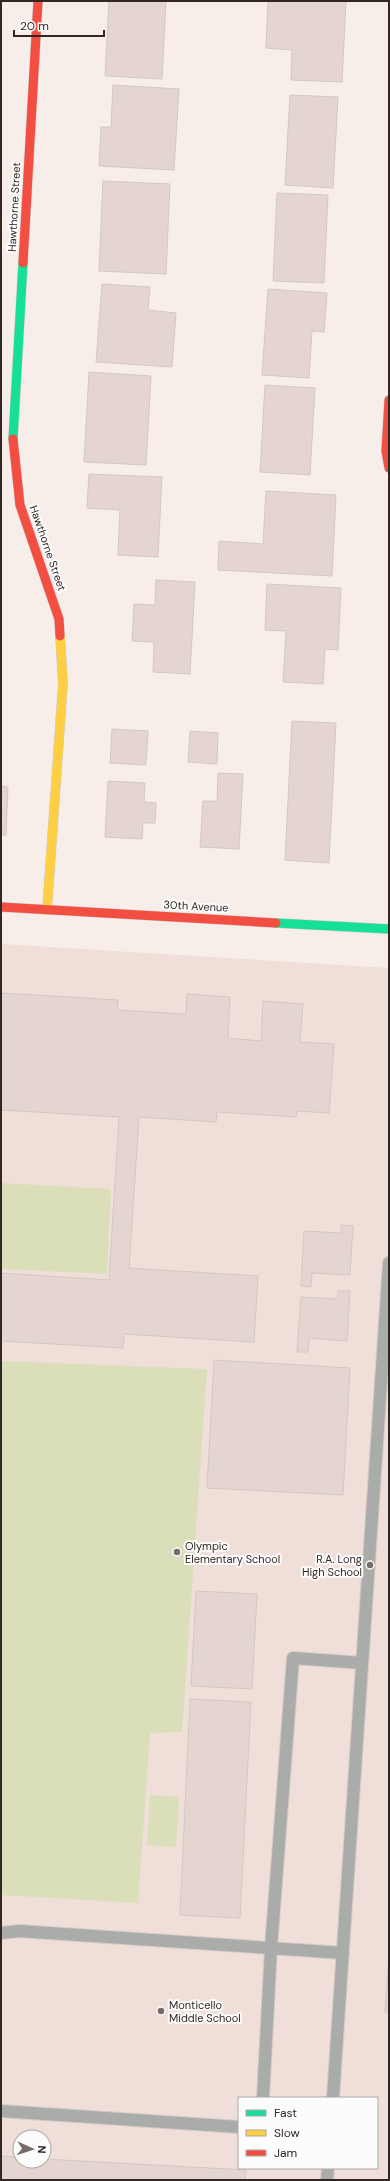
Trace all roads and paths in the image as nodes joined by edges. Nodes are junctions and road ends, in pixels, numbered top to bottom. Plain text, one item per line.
1 (38, 1) edge
2 (389, 400) edge
3 (389, 468) edge
4 (1, 907) edge
5 (47, 910) junction
6 (389, 929) edge
7 (389, 1263) edge
8 (362, 1663) junction
9 (1, 1933) edge
10 (272, 1948) junction
11 (343, 1953) junction
12 (263, 2097) edge
13 (333, 2097) edge
14 (1, 2111) edge
15 (238, 2128) edge
16 (328, 2169) edge
17 (327, 2180) edge

1 - 5 street, Hawthorne Street
2 - 3 street
4 - 5 street, 30th Avenue
5 - 6 street, 30th Avenue
7 - 8 lane
8 - 10 lane
8 - 11 lane
9 - 10 lane
10 - 11 lane
10 - 12 lane
11 - 13 lane
14 - 15 lane
16 - 17 lane

